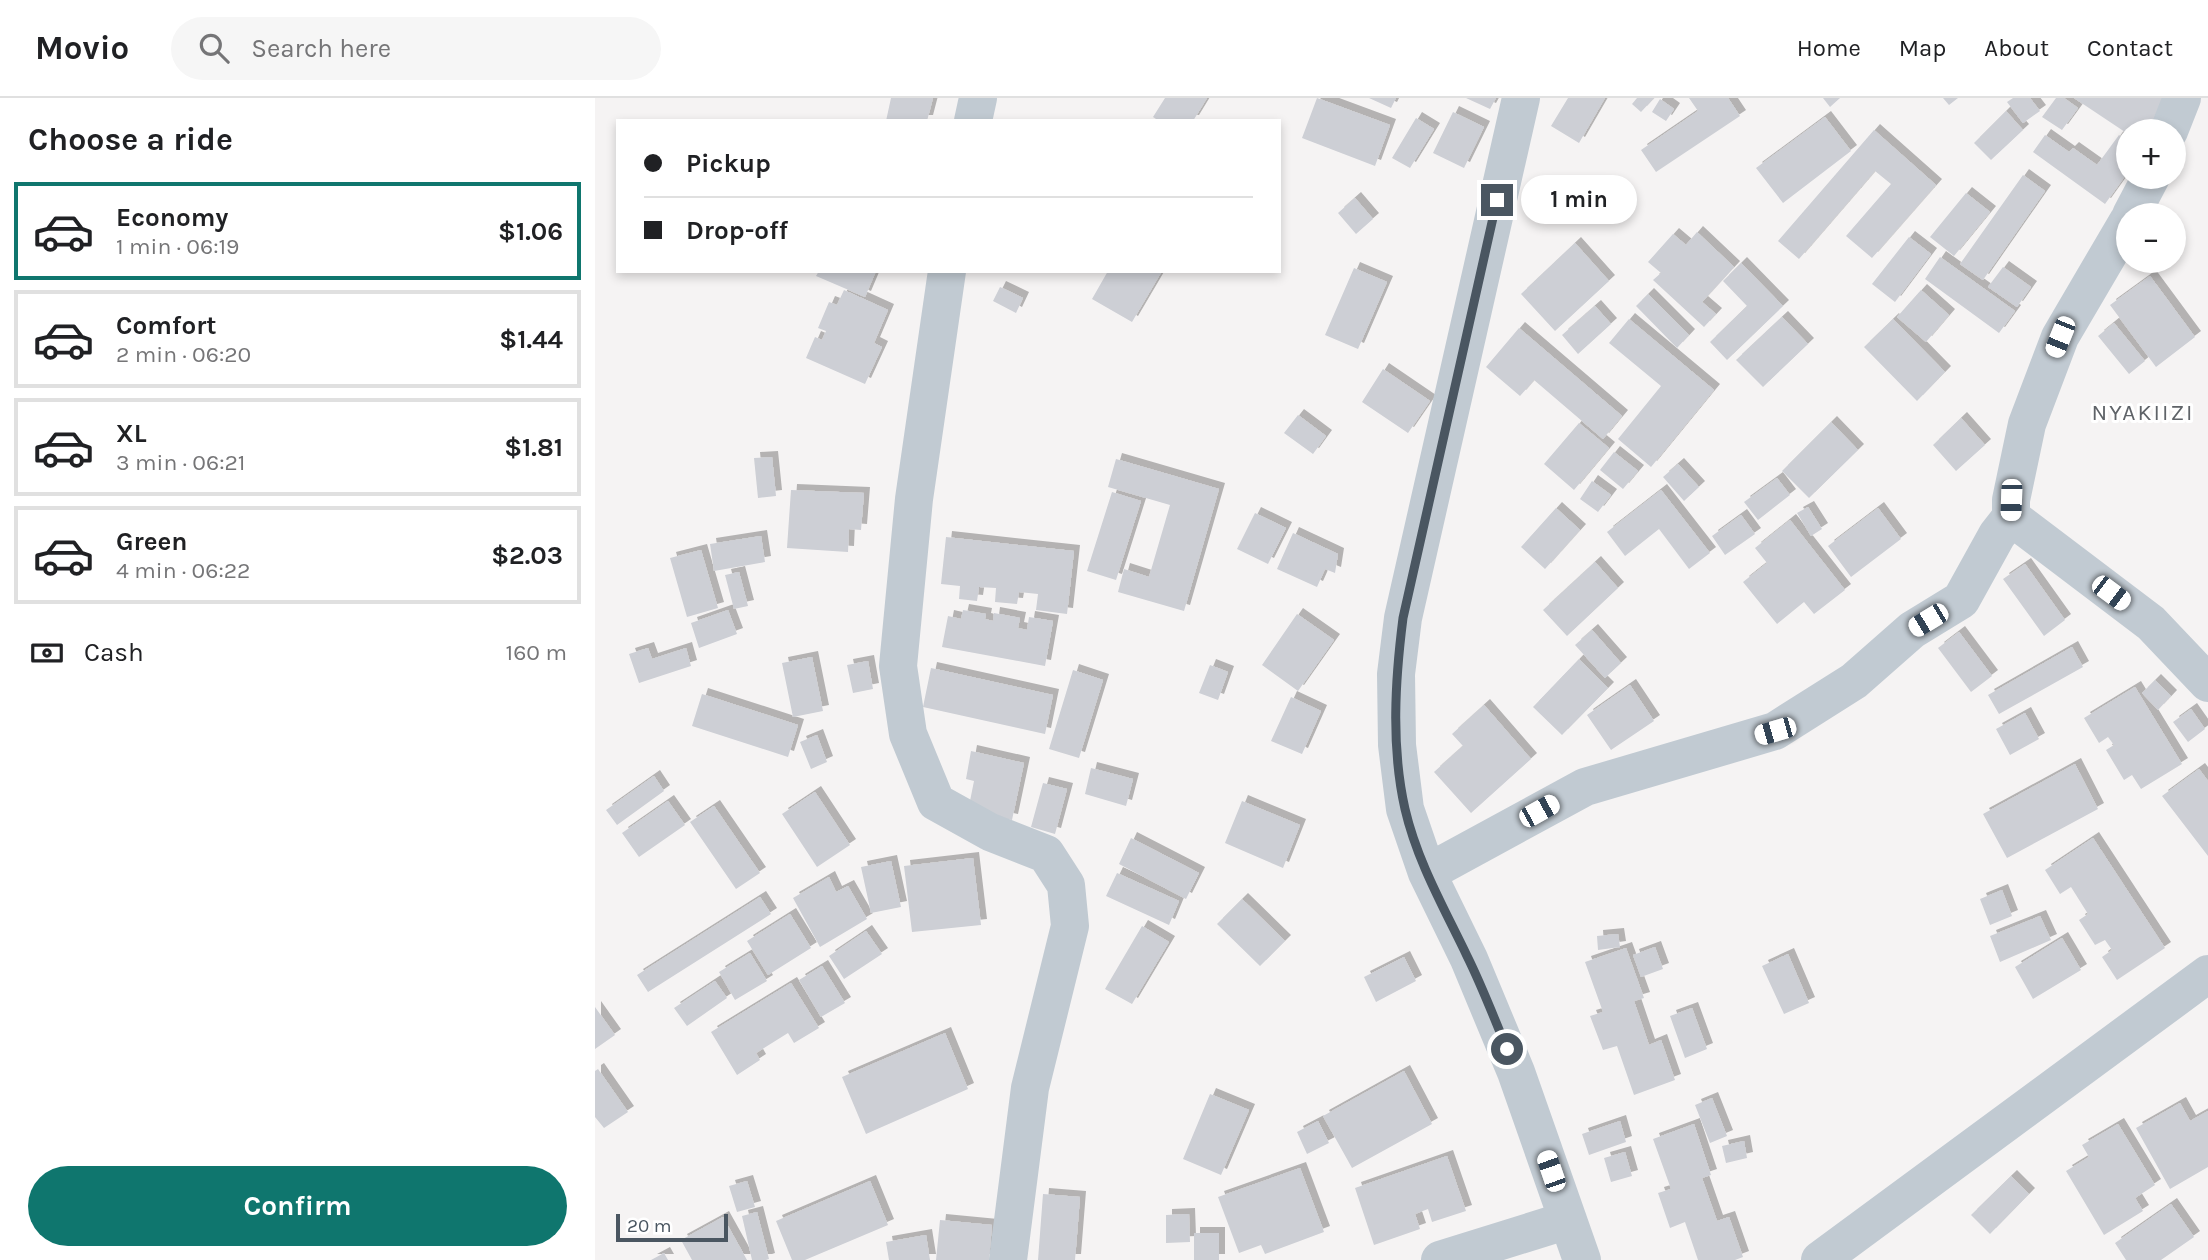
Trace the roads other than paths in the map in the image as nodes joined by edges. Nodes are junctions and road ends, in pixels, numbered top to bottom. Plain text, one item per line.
1 (978, 98) edge
2 (1521, 98) edge
3 (2182, 98) edge
4 (973, 119) edge
5 (2174, 119) edge
6 (2116, 241) edge
7 (947, 273) edge
8 (2011, 517) junction
9 (2208, 683) edge
10 (1427, 873) junction
11 (2208, 974) edge
12 (1568, 1220) junction
13 (1008, 1260) edge
14 (1440, 1260) edge
15 (1582, 1260) edge
16 (1820, 1260) edge

1 - 4 street
2 - 10 street
3 - 5 street
6 - 8 street
7 - 13 street
8 - 9 street
8 - 10 street
10 - 12 street
11 - 16 street
12 - 14 street
12 - 15 street

